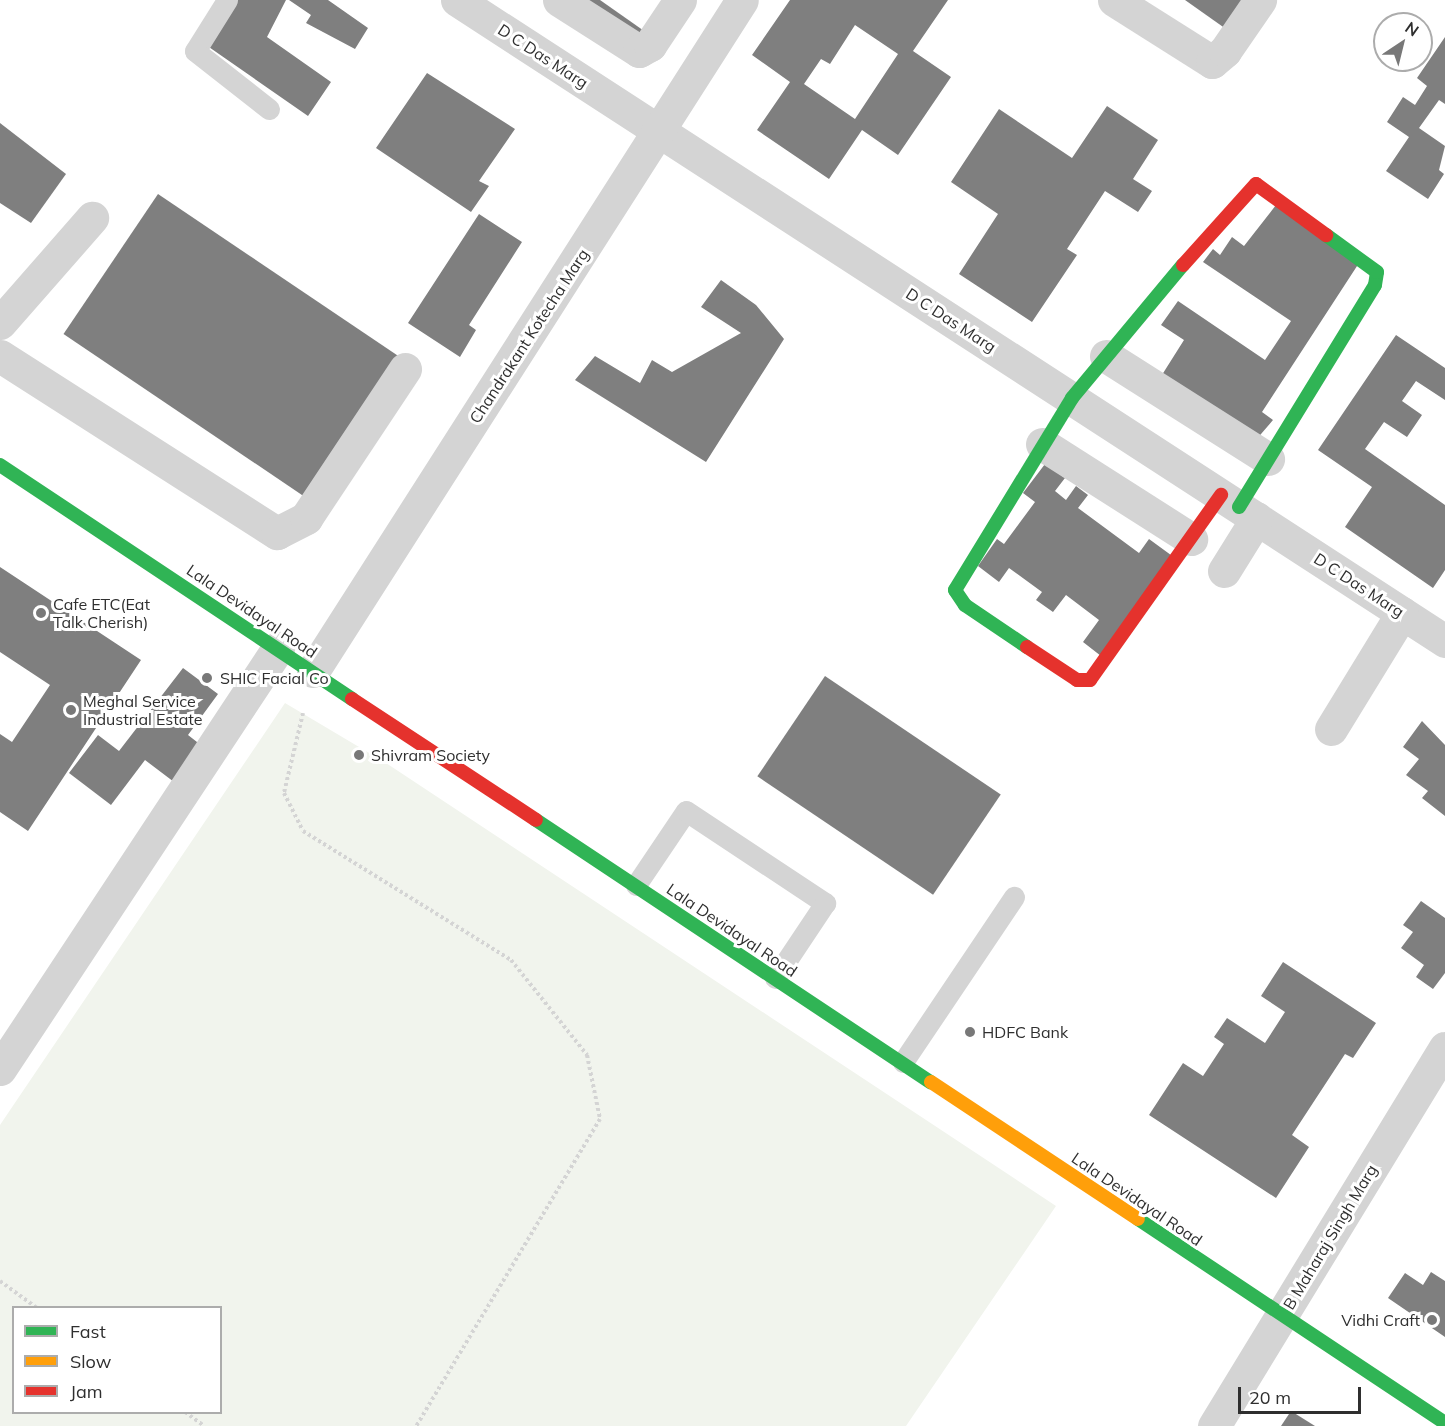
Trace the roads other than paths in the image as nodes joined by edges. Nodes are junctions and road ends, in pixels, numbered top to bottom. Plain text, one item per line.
1 (227, 0) edge
2 (457, 0) edge
3 (560, 0) edge
4 (680, 0) edge
5 (742, 0) edge
6 (1260, 0) edge
7 (1131, 5) edge
8 (269, 109) dead end
9 (660, 132) junction
10 (92, 218) dead end
11 (0, 323) edge
12 (0, 356) edge
13 (1106, 356) junction
14 (405, 369) dead end
15 (1072, 398) junction
16 (1042, 444) junction
17 (1268, 459) junction
18 (0, 465) edge
19 (1239, 507) junction
20 (1191, 539) junction
21 (1224, 570) dead end
22 (1402, 613) junction
23 (1445, 641) edge
24 (278, 648) junction
25 (313, 671) junction
26 (1331, 729) dead end
27 (636, 885) junction
28 (1014, 897) dead end
29 (775, 978) junction
30 (1445, 1048) edge
31 (903, 1062) junction
32 (0, 1069) edge
33 (1282, 1316) junction
34 (1445, 1424) edge
35 (1214, 1426) edge

1 - 8 lane
2 - 9 street, D C Das Marg
3 - 4 street
5 - 9 street, Chandrakant Kotecha Marg
6 - 7 street
9 - 15 street, D C Das Marg
9 - 25 street, Chandrakant Kotecha Marg
10 - 11 street
12 - 14 street
13 - 15 street
13 - 17 street
13 - 17 street
15 - 16 street
15 - 19 street, D C Das Marg
16 - 20 street
16 - 20 street
17 - 19 street
18 - 24 street, Lala Devidayal Road
19 - 20 street
19 - 21 street
19 - 22 street, D C Das Marg
22 - 23 street, D C Das Marg
22 - 26 street
24 - 25 street, Lala Devidayal Road
24 - 32 street
25 - 27 street, Lala Devidayal Road
27 - 29 street, Lala Devidayal Road
27 - 29 lane
28 - 31 lane
29 - 31 street, Lala Devidayal Road
30 - 33 street, B Maharaj Singh Marg
31 - 33 street, Lala Devidayal Road
33 - 34 street, Lala Devidayal Road
33 - 35 street, B Maharaj Singh Marg

